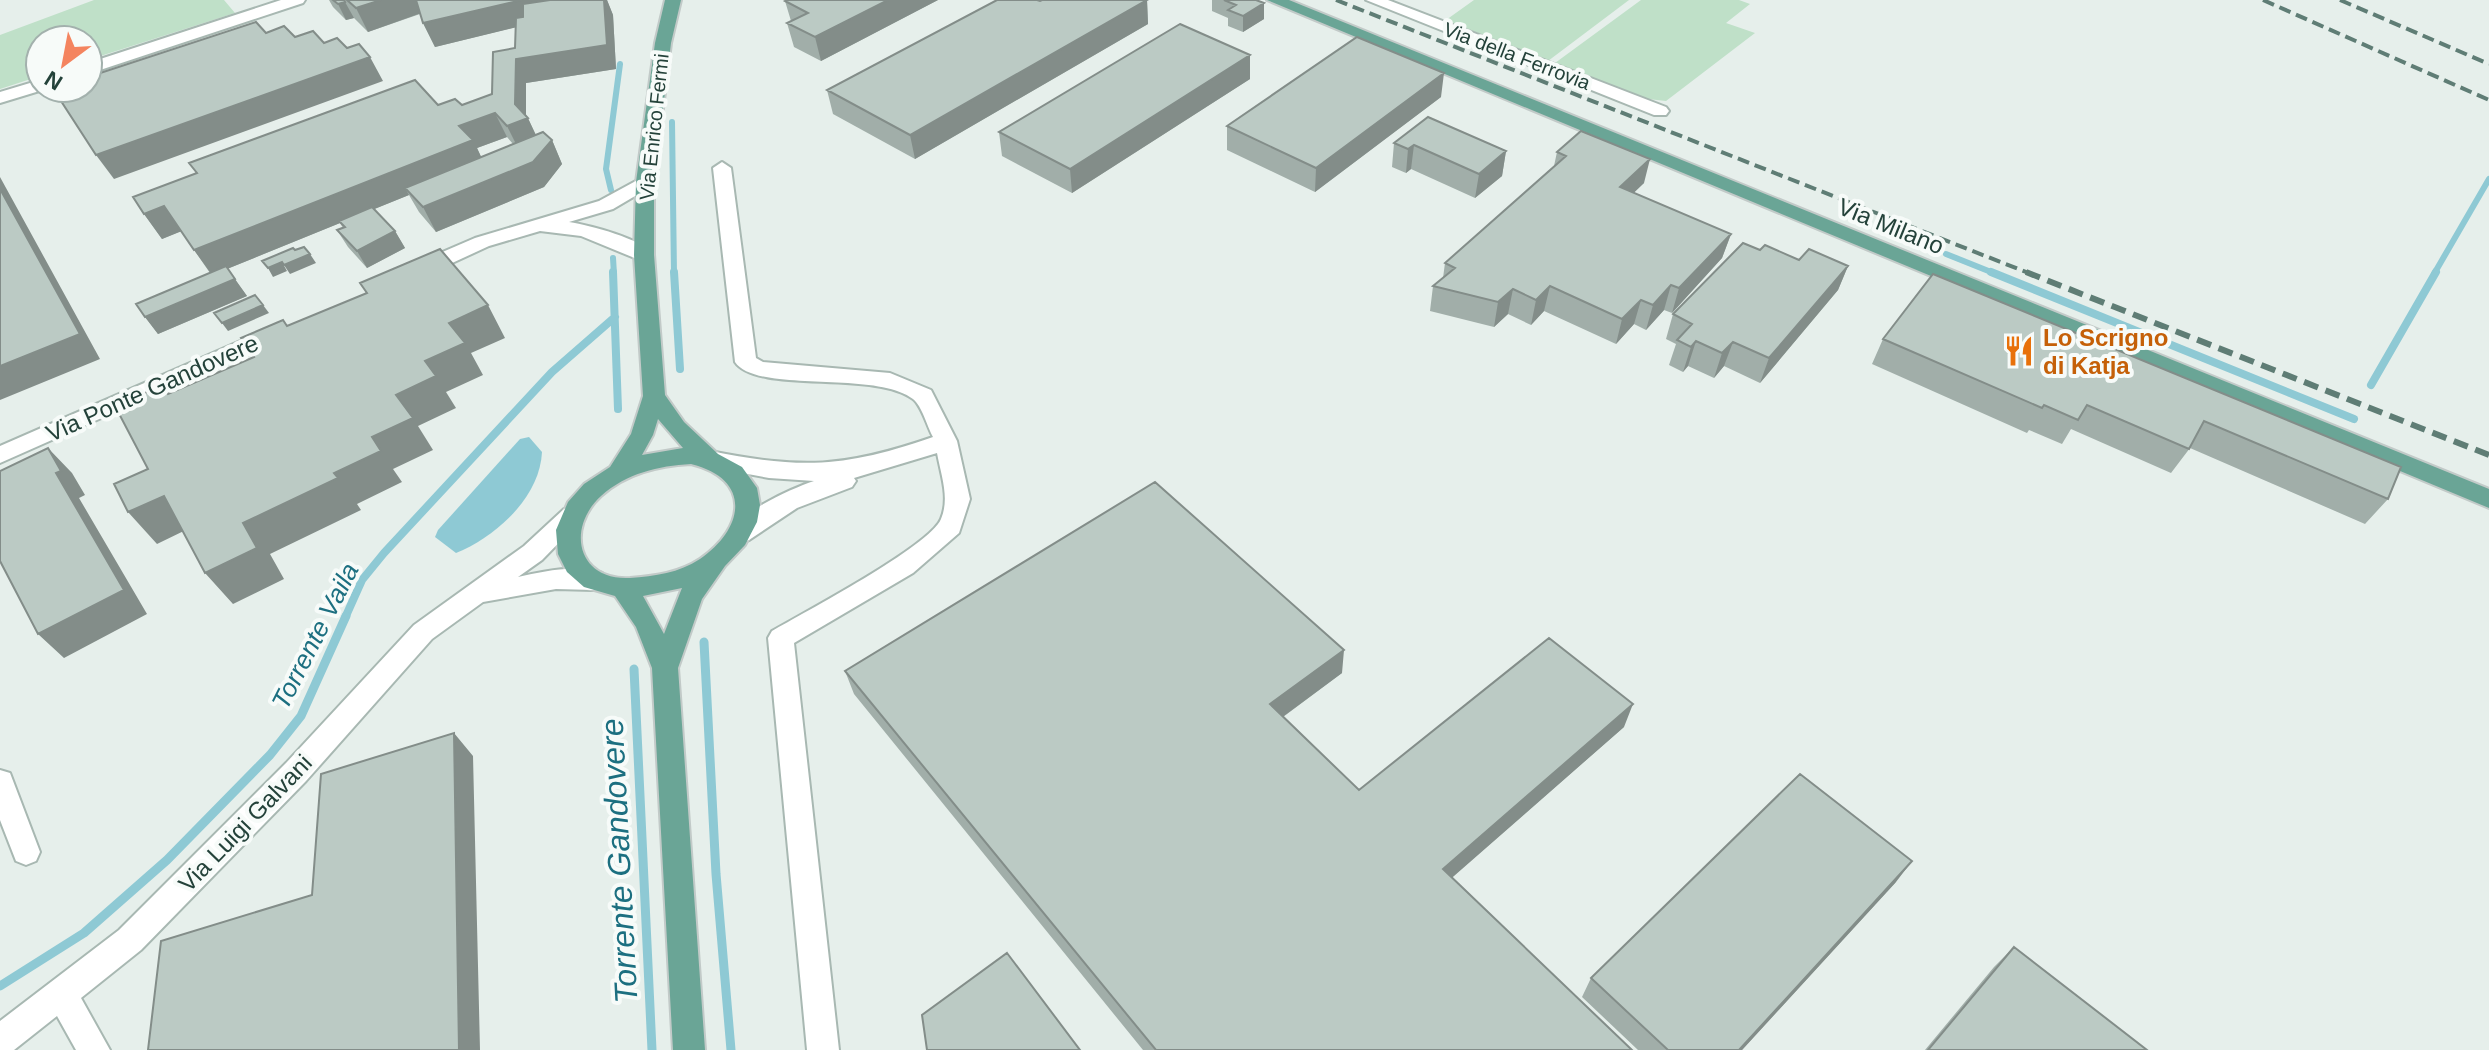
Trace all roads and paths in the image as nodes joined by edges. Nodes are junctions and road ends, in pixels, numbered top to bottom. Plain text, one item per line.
1 (297, 0) edge
2 (673, 0) edge
3 (1275, 0) edge
4 (1374, 0) edge
5 (104, 64) edge
6 (24, 90) edge
7 (0, 98) edge
8 (1660, 111) dead end
9 (722, 168) dead end
10 (645, 182) junction
11 (524, 228) junction
12 (644, 255) junction
13 (394, 281) edge
14 (292, 326) edge
15 (654, 396) junction
16 (946, 441) junction
17 (0, 455) edge
18 (709, 459) junction
19 (951, 469) junction
20 (619, 472) junction
21 (2489, 499) edge
22 (572, 515) junction
23 (740, 534) junction
24 (721, 557) junction
25 (593, 580) junction
26 (623, 588) junction
27 (478, 594) junction
28 (665, 668) junction
29 (0, 782) edge
30 (26, 852) dead end
31 (62, 996) junction
32 (0, 1041) edge
33 (94, 1050) edge
34 (689, 1050) edge
35 (823, 1050) edge

1 - 5 street
2 - 10 main road, Via Enrico Fermi
3 - 21 main road, Via Milano
4 - 8 street, Via della Ferrovia
6 - 7 street
9 - 16 street
10 - 11 street
10 - 12 main road, Via Enrico Fermi
11 - 12 street
11 - 13 street
12 - 15 main road, Via Enrico Fermi
14 - 17 street, Via Ponte Gandovere
15 - 18 main road
15 - 20 main road
16 - 18 street
16 - 19 street
18 - 20 main road
18 - 23 main road
19 - 23 street
19 - 35 street
20 - 22 main road
22 - 25 main road
22 - 27 street, Via Luigi Galvani
23 - 24 main road
24 - 26 main road
24 - 28 main road
25 - 26 main road
25 - 27 street, Via Luigi Galvani
26 - 28 main road
27 - 31 street, Via Luigi Galvani
28 - 34 main road
29 - 30 street
31 - 32 street, Via Luigi Galvani
31 - 33 street

